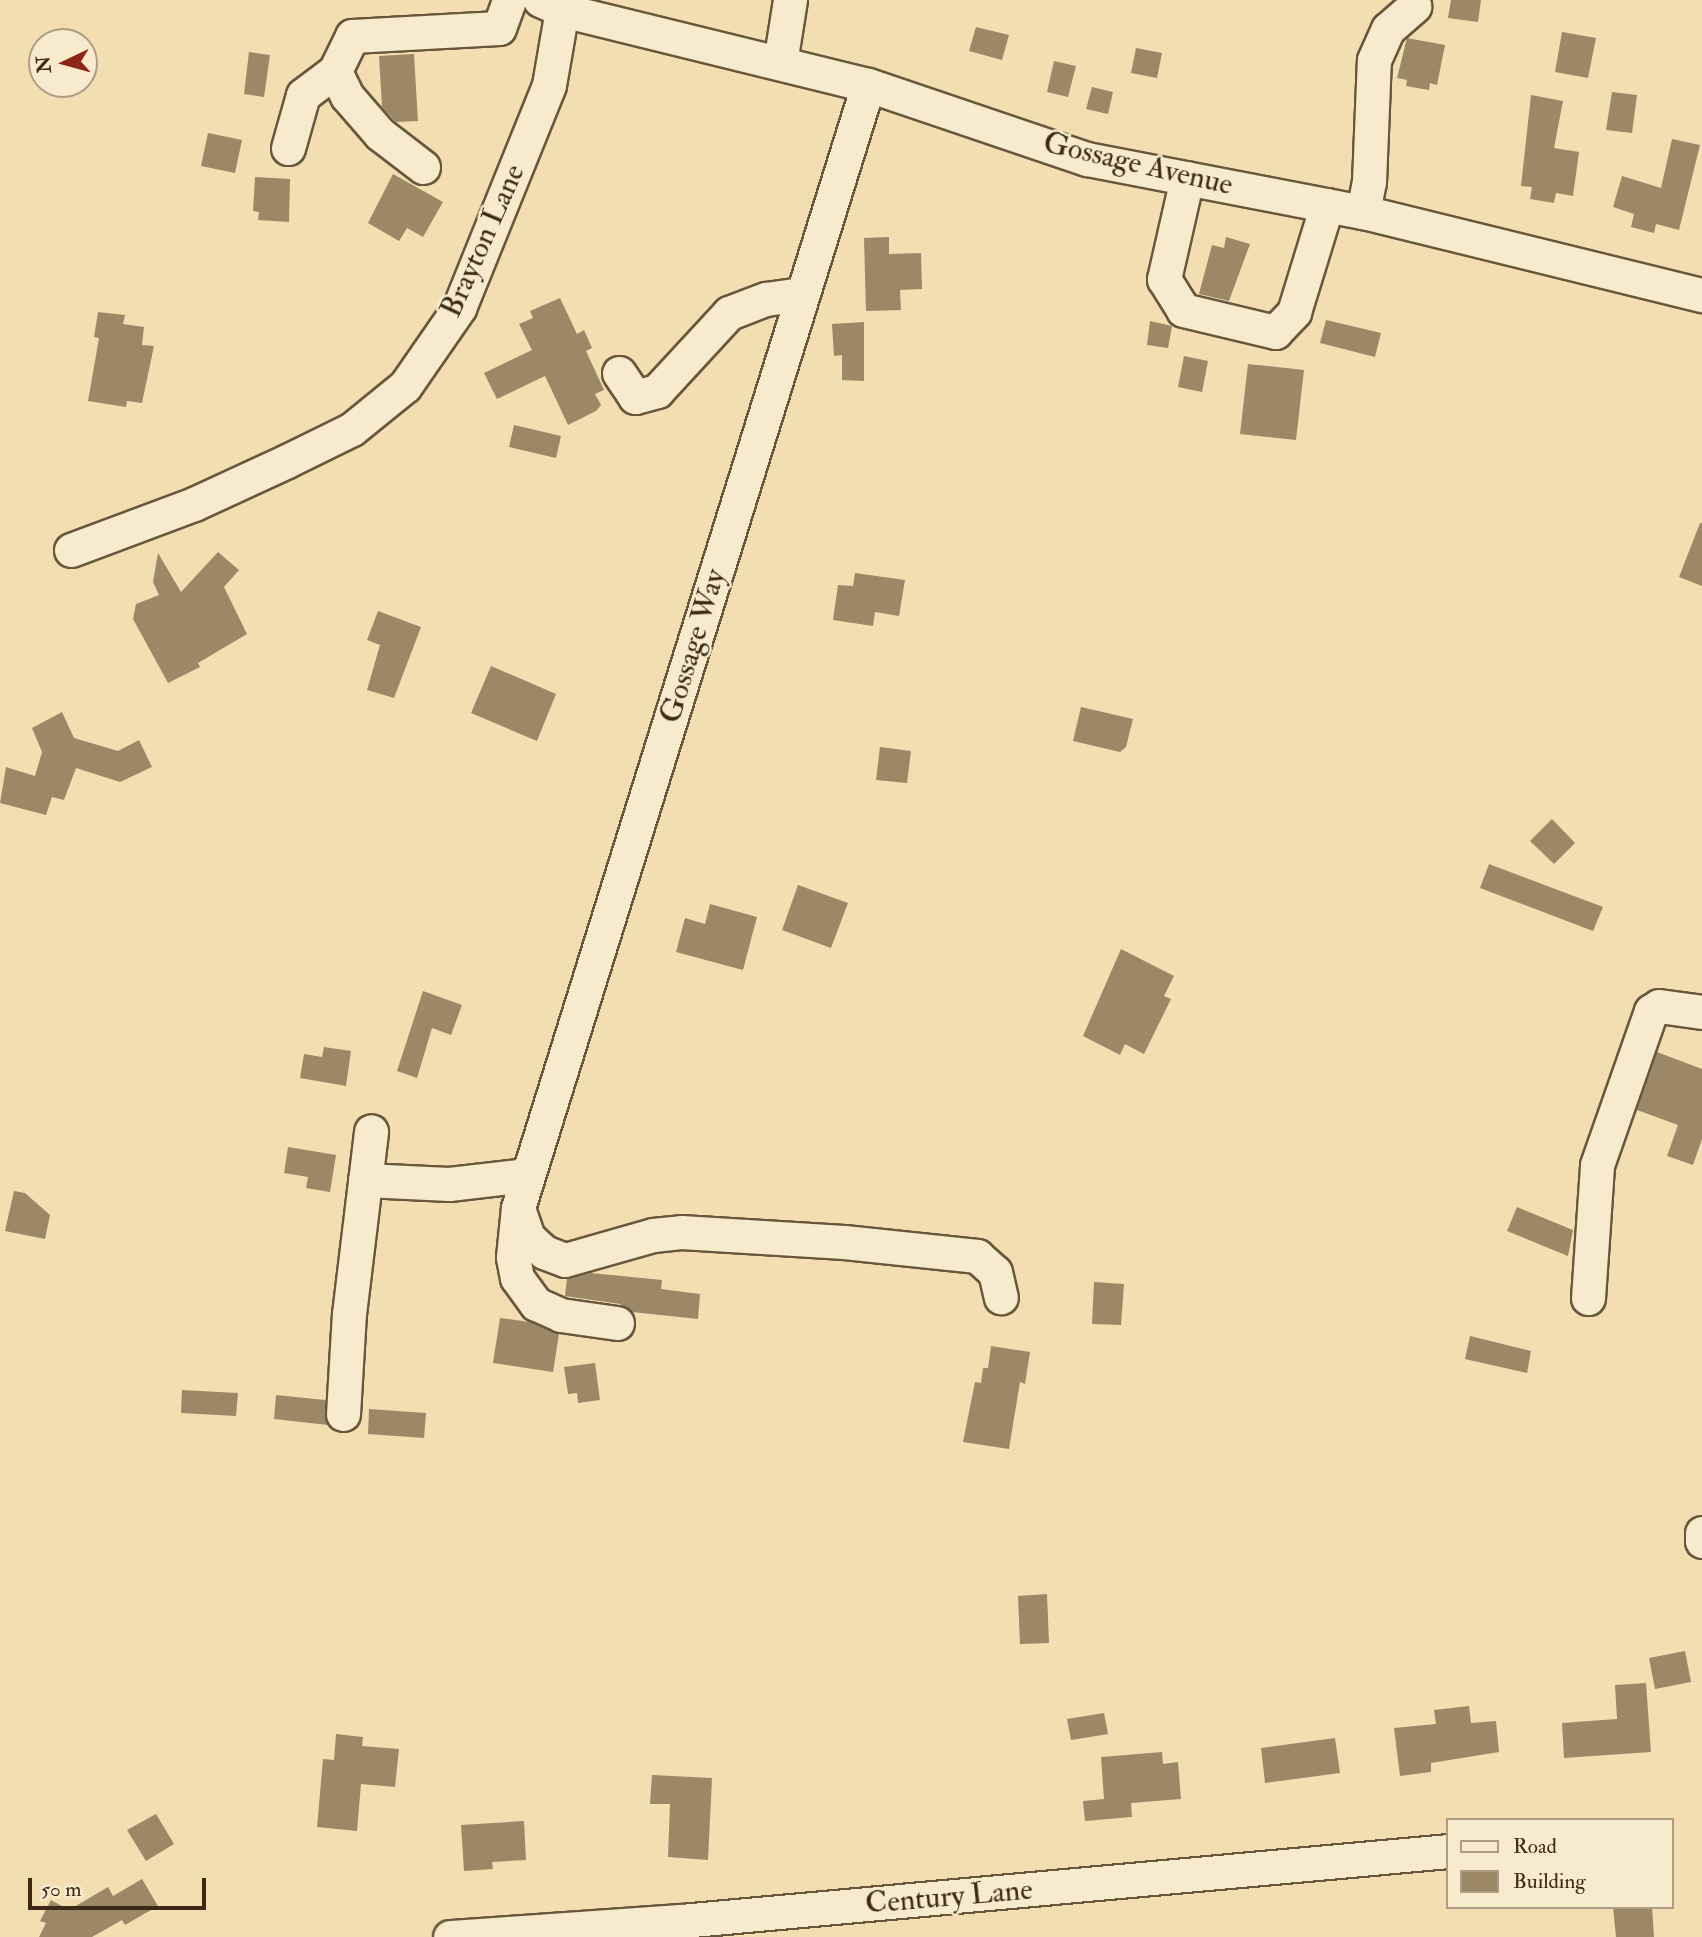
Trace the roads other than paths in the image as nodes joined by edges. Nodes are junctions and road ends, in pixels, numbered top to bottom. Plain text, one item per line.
1 (509, 0) edge
2 (790, 0) edge
3 (551, 5) edge
4 (1414, 6) dead end
5 (780, 63) junction
6 (335, 71) junction
7 (868, 85) junction
8 (288, 148) dead end
9 (424, 167) dead end
10 (1187, 178) junction
11 (1327, 205) junction
12 (1363, 212) junction
13 (803, 294) junction
14 (1702, 295) edge
15 (619, 373) dead end
16 (71, 550) dead end
17 (1702, 1012) edge
18 (370, 1131) dead end
19 (527, 1175) junction
20 (365, 1180) junction
21 (518, 1208) junction
22 (1001, 1297) dead end
23 (1588, 1298) dead end
24 (617, 1323) dead end
25 (343, 1414) dead end
26 (1702, 1533) edge
27 (1702, 1541) edge
28 (1446, 1851) edge
29 (450, 1937) edge

1 - 6 street
2 - 5 street
3 - 5 street, Gossage Avenue
3 - 16 street, Brayton Lane
4 - 12 street
5 - 7 street, Gossage Avenue
6 - 8 street
6 - 9 street
7 - 10 street, Gossage Avenue
7 - 13 street, Gossage Way
10 - 11 street, Gossage Avenue
10 - 11 street
11 - 12 street, Gossage Avenue
12 - 14 street, Gossage Avenue
13 - 15 street
13 - 19 street, Gossage Way
17 - 23 street
18 - 20 street
19 - 20 street
19 - 21 street, Gossage Way
20 - 25 street
21 - 22 street
21 - 24 street, Gossage Way
26 - 27 street
28 - 29 street, Century Lane

